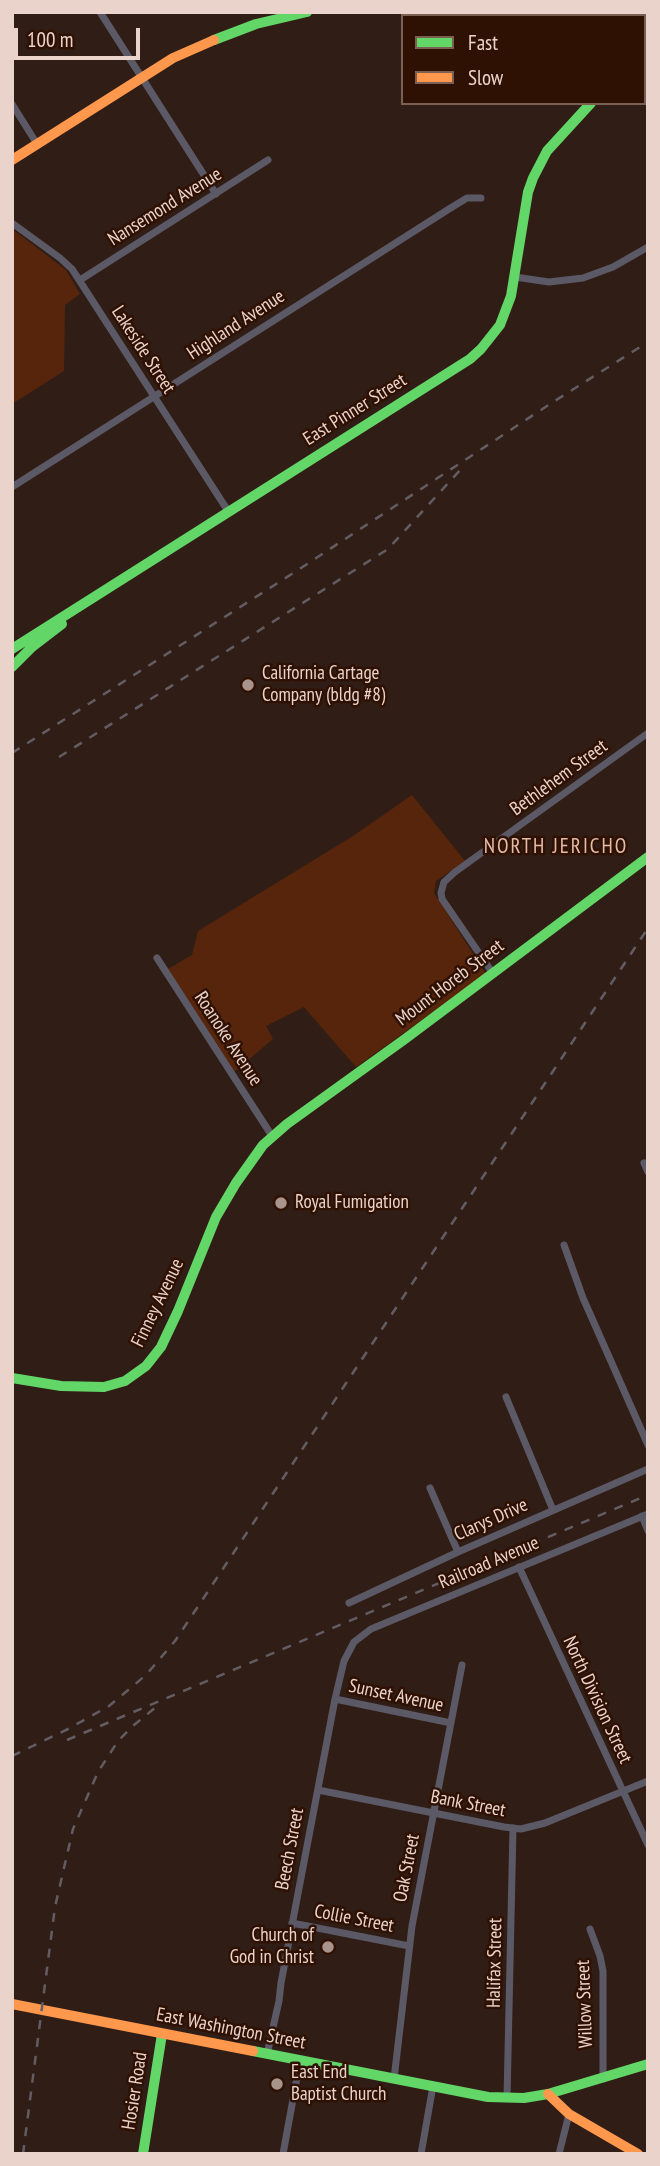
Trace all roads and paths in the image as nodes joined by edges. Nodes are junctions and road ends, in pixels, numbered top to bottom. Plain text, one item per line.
1 (100, 12) edge
2 (307, 12) edge
3 (142, 78) junction
4 (12, 104) edge
5 (589, 105) edge
6 (37, 144) junction
7 (12, 160) edge
8 (268, 160) dead end
9 (216, 194) junction
10 (481, 198) dead end
11 (12, 223) edge
12 (648, 247) edge
13 (515, 276) junction
14 (80, 280) junction
15 (154, 396) junction
16 (12, 487) edge
17 (228, 511) junction
18 (124, 578) junction
19 (12, 649) edge
20 (12, 667) edge
21 (648, 733) edge
22 (648, 857) edge
23 (157, 958) dead end
24 (492, 972) junction
25 (272, 1136) junction
26 (644, 1163) dead end
27 (648, 1172) edge
28 (564, 1245) dead end
29 (12, 1378) edge
30 (506, 1396) dead end
31 (648, 1445) edge
32 (648, 1469) edge
33 (429, 1488) dead end
34 (553, 1510) junction
35 (645, 1515) edge
36 (648, 1531) edge
37 (458, 1552) junction
38 (519, 1567) junction
39 (349, 1603) dead end
40 (348, 1650) joint
41 (462, 1665) dead end
42 (335, 1699) junction
43 (451, 1723) junction
44 (648, 1781) edge
45 (318, 1790) junction
46 (623, 1792) junction
47 (434, 1813) junction
48 (513, 1828) junction
49 (648, 1845) edge
50 (292, 1923) junction
51 (590, 1929) dead end
52 (409, 1946) junction
53 (12, 2004) edge
54 (163, 2034) junction
55 (267, 2054) junction
56 (300, 2061) junction
57 (648, 2064) edge
58 (394, 2079) junction
59 (603, 2079) junction
60 (433, 2086) junction
61 (548, 2094) junction
62 (507, 2098) junction
63 (569, 2114) junction
64 (143, 2154) edge
65 (283, 2154) edge
66 (421, 2154) edge
67 (559, 2154) edge
68 (638, 2154) edge

1 - 3 street
2 - 3 main road
3 - 6 main road
3 - 9 street
4 - 6 street
5 - 13 main road, East Pinner Street
6 - 7 main road
8 - 9 street, Nansemond Avenue
9 - 14 street, Nansemond Avenue
10 - 15 street, Highland Avenue
11 - 14 street, Lakeside Street
12 - 13 street
13 - 17 main road, East Pinner Street
14 - 15 street, Lakeside Street
15 - 16 street, Highland Avenue
15 - 17 street, Lakeside Street
17 - 18 main road, East Pinner Street
18 - 19 main road, East Pinner Street
18 - 20 main road
21 - 24 street, Bethlehem Street
22 - 24 main road, Mount Horeb Street
23 - 25 street, Roanoke Avenue
24 - 25 main road, Mount Horeb Street
25 - 29 main road, Finney Avenue
26 - 27 street
28 - 31 street
30 - 34 street
32 - 34 street, Clarys Drive
33 - 37 street
34 - 37 street, Clarys Drive
35 - 36 street
35 - 38 street, Railroad Avenue
37 - 39 street, Clarys Drive
38 - 40 street, Railroad Avenue
38 - 46 street, North Division Street
40 - 42 street, Beech Street
41 - 43 street, Oak Street
42 - 43 street, Sunset Avenue
42 - 45 street, Beech Street
43 - 47 street, Oak Street
44 - 46 street, Bank Street
45 - 47 street, Bank Street
45 - 50 street, Beech Street
46 - 48 street, Bank Street
46 - 49 street, North Division Street
47 - 48 street, Bank Street
47 - 52 street, Oak Street
48 - 62 street, Halifax Street
50 - 52 street, Collie Street
50 - 55 street, Beech Street
51 - 59 street, Willow Street
52 - 58 street, Oak Street
53 - 54 main road, East Washington Street
54 - 55 main road, East Washington Street
54 - 64 main road, Hosier Road
55 - 56 main road, East Washington Street
56 - 58 main road, East Washington Street
56 - 65 street
57 - 59 main road, East Washington Street
58 - 60 main road, East Washington Street
59 - 61 main road, East Washington Street
60 - 62 main road, East Washington Street
60 - 66 street
61 - 62 main road, East Washington Street
61 - 63 main road
63 - 67 street
63 - 68 main road

